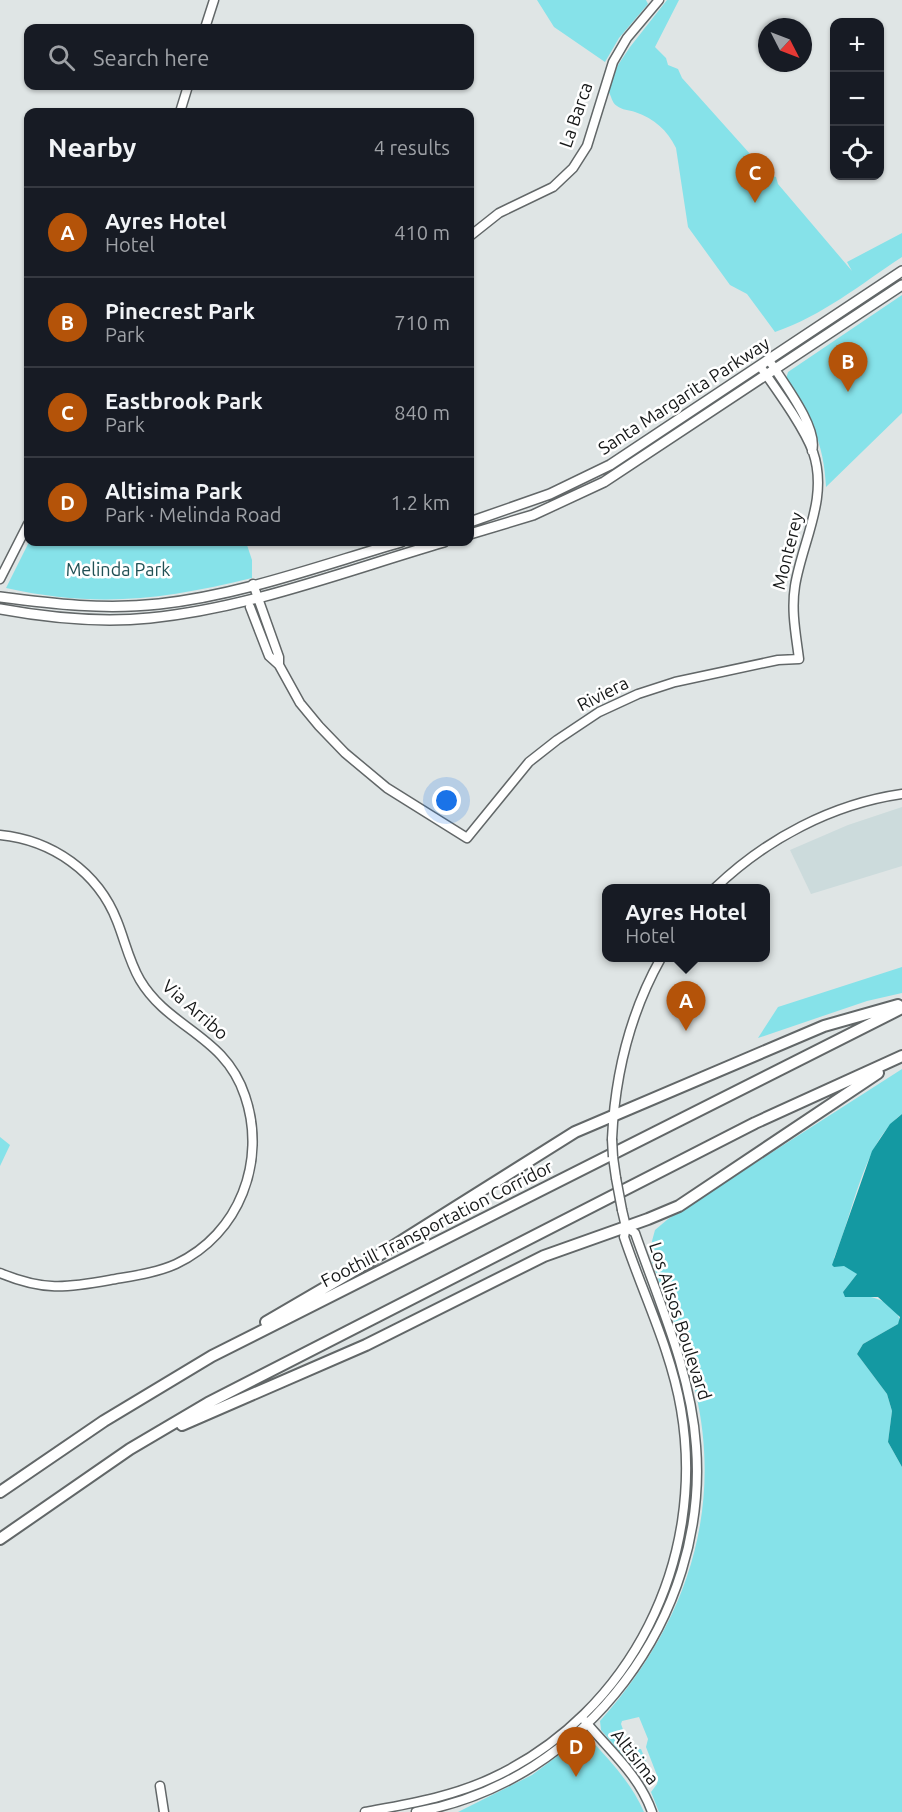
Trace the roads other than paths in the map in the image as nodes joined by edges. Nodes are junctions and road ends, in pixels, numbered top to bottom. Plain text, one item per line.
1 (214, 0) edge
2 (659, 0) edge
3 (206, 24) edge
4 (187, 90) edge
5 (181, 108) edge
6 (474, 233) edge
7 (902, 271) edge
8 (902, 285) edge
9 (769, 360) junction
10 (760, 366) junction
11 (771, 374) junction
12 (809, 425) junction
13 (800, 429) junction
14 (812, 451) junction
15 (474, 521) edge
16 (24, 532) edge
17 (474, 533) edge
18 (387, 546) edge
19 (431, 546) edge
20 (0, 579) edge
21 (248, 586) junction
22 (0, 597) edge
23 (251, 602) junction
24 (0, 609) edge
25 (799, 659) joint
26 (902, 794) edge
27 (0, 835) edge
28 (720, 884) edge
29 (659, 962) edge
30 (902, 1006) edge
31 (902, 1058) edge
32 (613, 1113) junction
33 (626, 1227) junction
34 (0, 1273) edge
35 (212, 1356) junction
36 (130, 1449) junction
37 (0, 1492) edge
38 (0, 1539) edge
39 (581, 1716) junction
40 (587, 1724) junction
41 (160, 1786) dead end
42 (164, 1812) edge
43 (365, 1812) edge
44 (416, 1812) edge
45 (652, 1812) edge

1 - 3 street
2 - 6 street, La Barca
4 - 5 street
7 - 9 main road, Santa Margarita Parkway
8 - 11 main road, Santa Margarita Parkway
9 - 10 main road, Santa Margarita Parkway
9 - 11 street, Monterey
10 - 11 street, Monterey
10 - 15 main road, Santa Margarita Parkway
11 - 12 street, Monterey
11 - 13 street, Monterey
11 - 17 main road, Santa Margarita Parkway
12 - 13 street
12 - 14 street, Monterey
13 - 14 street, Monterey
14 - 25 street, Monterey
16 - 20 street
18 - 21 main road
19 - 23 main road
21 - 22 main road
21 - 23 street
23 - 24 main road
23 - 25 street, Riviera
26 - 28 street
27 - 34 street, Via Arribo
29 - 32 street, Los Alisos Boulevard
30 - 32 highway
30 - 35 highway, Foothill Transportation Corridor
31 - 33 highway
31 - 36 highway
32 - 33 street, Los Alisos Boulevard, bridge
32 - 35 highway
33 - 36 highway
33 - 39 street, Los Alisos Boulevard
33 - 40 street, Los Alisos Boulevard
35 - 37 highway, Foothill Transportation Corridor
36 - 38 highway
39 - 40 street, Altisima
39 - 43 street, Los Alisos Boulevard
40 - 44 street, Los Alisos Boulevard
40 - 45 street, Altisima
41 - 42 street

